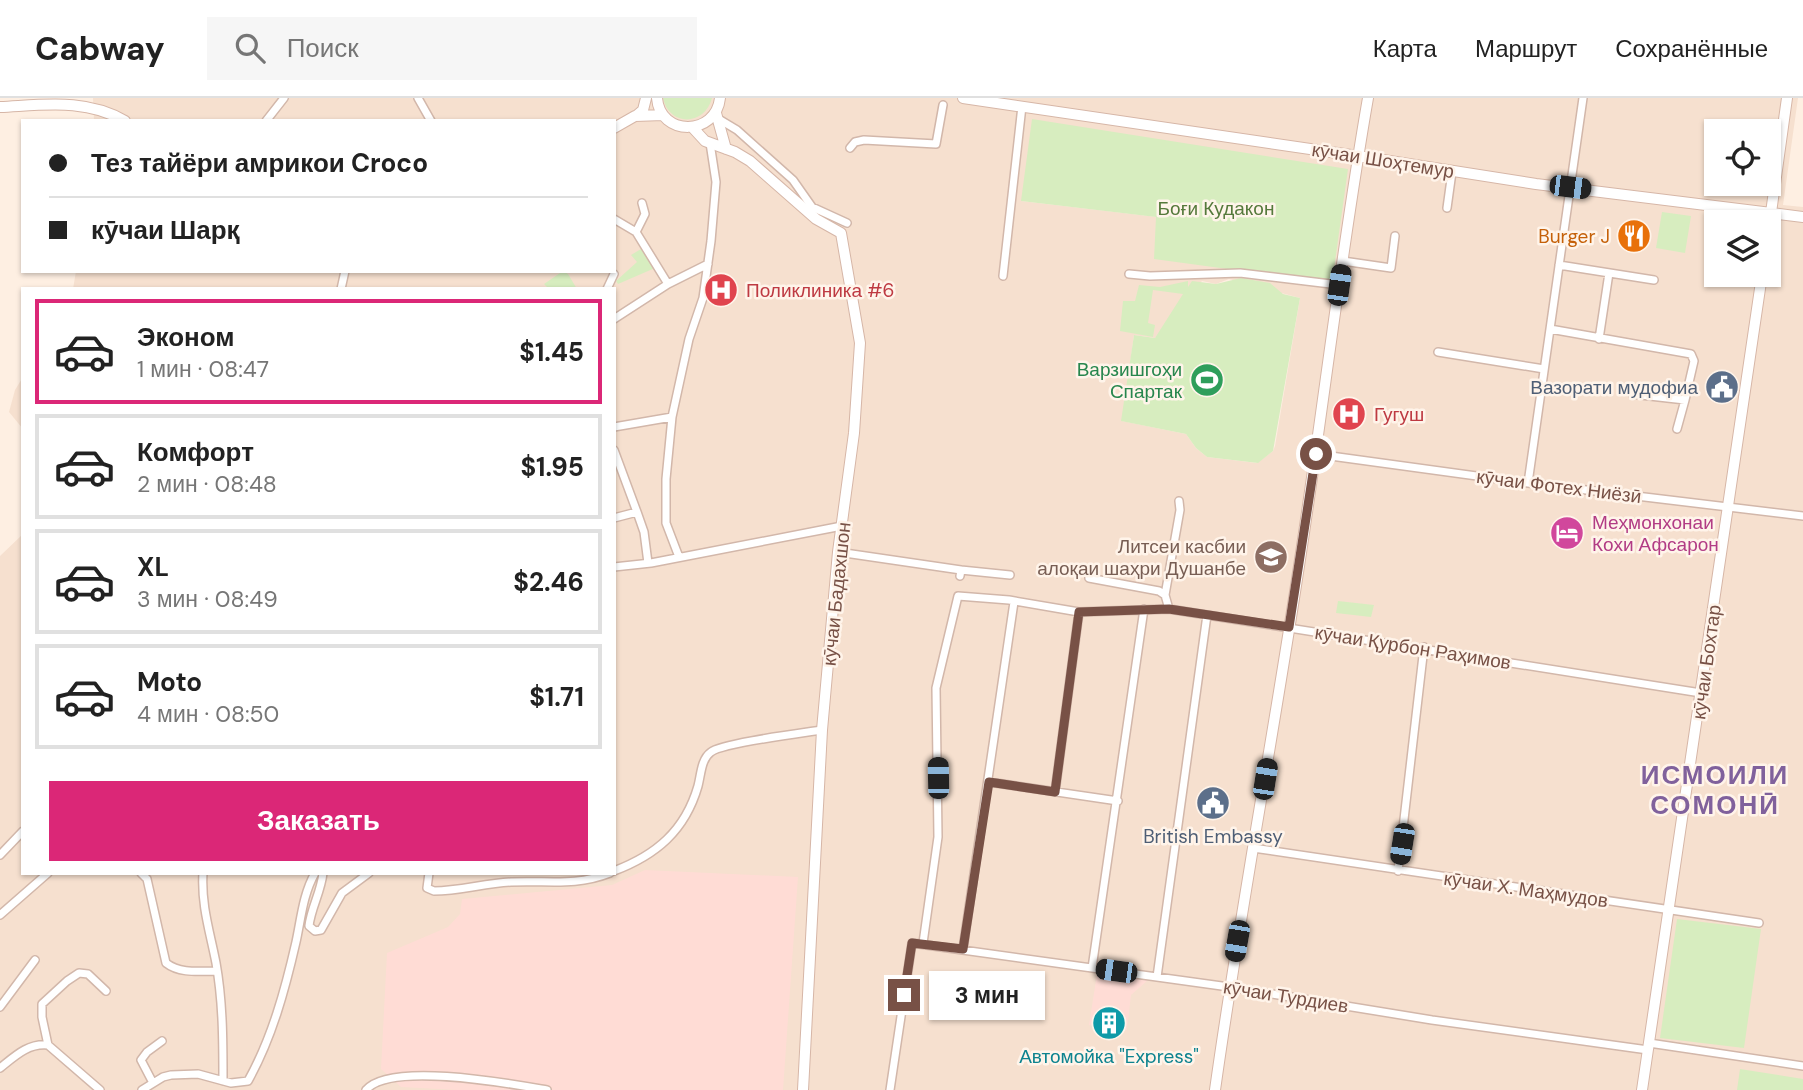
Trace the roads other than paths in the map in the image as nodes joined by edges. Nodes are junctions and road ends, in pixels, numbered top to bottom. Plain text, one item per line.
1 (284, 98) edge
2 (418, 98) edge
3 (646, 98) edge
4 (720, 98) edge
5 (963, 98) edge
6 (1368, 98) edge
7 (1583, 98) edge
8 (1787, 98) edge
9 (656, 100) edge
10 (66, 101) edge
11 (943, 104) dead end
12 (1022, 106) junction
13 (0, 107) edge
14 (635, 116) junction
15 (663, 116) junction
16 (716, 116) junction
17 (120, 119) edge
18 (268, 119) edge
19 (430, 119) edge
20 (616, 127) edge
21 (693, 128) junction
22 (710, 143) junction
23 (850, 148) dead end
24 (731, 151) junction
25 (1358, 156) junction
26 (1452, 172) junction
27 (1570, 187) junction
28 (642, 203) dead end
29 (1447, 208) dead end
30 (1735, 210) edge
31 (1772, 210) edge
32 (1781, 216) edge
33 (1803, 217) edge
34 (616, 220) edge
35 (847, 223) dead end
36 (636, 232) junction
37 (1395, 236) dead end
38 (1343, 261) junction
39 (708, 264) junction
40 (1559, 265) junction
41 (614, 274) dead end
42 (1129, 274) dead end
43 (1609, 274) junction
44 (1003, 276) dead end
45 (1654, 280) dead end
46 (668, 285) junction
47 (1339, 285) junction
48 (608, 287) edge
49 (1760, 287) edge
50 (616, 318) edge
51 (1550, 329) junction
52 (1599, 339) junction
53 (1438, 352) dead end
54 (1544, 369) junction
55 (1632, 394) dead end
56 (1685, 400) junction
57 (672, 417) junction
58 (616, 427) edge
59 (1677, 429) dead end
60 (1316, 454) junction
61 (616, 455) edge
62 (1528, 483) junction
63 (1179, 501) dead end
64 (1730, 506) junction
65 (637, 512) junction
66 (1803, 516) edge
67 (616, 517) edge
68 (842, 526) junction
69 (838, 552) junction
70 (679, 557) junction
71 (648, 563) junction
72 (616, 566) edge
73 (1010, 575) dead end
74 (1089, 578) dead end
75 (1165, 595) junction
76 (1014, 603) junction
77 (1144, 609) junction
78 (1169, 609) junction
79 (1079, 612) junction
80 (1207, 615) junction
81 (1289, 627) junction
82 (1424, 648) junction
83 (1701, 692) junction
84 (822, 730) junction
85 (989, 782) junction
86 (1055, 792) junction
87 (1118, 801) junction
88 (21, 833) edge
89 (1253, 848) junction
90 (0, 855) edge
91 (616, 870) edge
92 (1398, 871) junction
93 (46, 875) edge
94 (143, 875) edge
95 (202, 875) edge
96 (314, 875) edge
97 (323, 875) edge
98 (366, 875) edge
99 (429, 875) edge
100 (604, 875) edge
101 (512, 877) edge
102 (1670, 910) junction
103 (0, 915) edge
104 (1759, 923) dead end
105 (923, 943) junction
106 (963, 949) junction
107 (36, 960) dead end
108 (1093, 968) junction
109 (216, 971) junction
110 (1157, 977) junction
111 (1229, 987) junction
112 (106, 991) dead end
113 (0, 1007) edge
114 (162, 1041) dead end
115 (48, 1045) junction
116 (1649, 1047) junction
117 (3, 1066) edge
118 (1803, 1066) edge
119 (0, 1077) edge
120 (223, 1081) junction
121 (248, 1081) junction
122 (153, 1083) junction
123 (100, 1090) edge
124 (142, 1090) edge
125 (245, 1090) edge
126 (366, 1090) edge
127 (547, 1090) edge
128 (803, 1090) edge
129 (890, 1090) edge
130 (1215, 1090) edge
131 (1643, 1090) edge

1 - 18 street
2 - 19 street
3 - 14 main road
4 - 16 main road
5 - 12 main road, кӯчаи Шоҳтемур
6 - 25 main road
7 - 27 street
8 - 31 main road
9 - 15 main road
10 - 13 main road
10 - 17 main road
11 - 23 street
12 - 25 main road, кӯчаи Шоҳтемур
12 - 44 street
14 - 15 main road
14 - 20 main road
15 - 21 main road, кӯчаи Бадахшон
16 - 21 main road
16 - 24 main road
16 - 35 street
21 - 22 main road, кӯчаи Бадахшон
22 - 24 main road, кӯчаи Бадахшон
22 - 39 street
24 - 68 main road, кӯчаи Бадахшон
25 - 26 main road, кӯчаи Шоҳтемур
25 - 38 main road
26 - 27 main road, кӯчаи Шоҳтемур
26 - 29 street
27 - 30 main road, кӯчаи Шоҳтемур
27 - 40 street
28 - 36 street
32 - 33 main road, кӯчаи Шоҳтемур
34 - 36 street
36 - 46 street
37 - 38 street
38 - 47 main road
39 - 46 street
39 - 57 street
40 - 43 street
40 - 51 street
41 - 48 street
42 - 47 street
43 - 45 street
43 - 52 street
46 - 50 street
47 - 60 main road
49 - 64 main road, кӯчаи Бохтар
51 - 52 street
51 - 54 street
52 - 56 street
53 - 54 street
54 - 62 street
55 - 56 street
56 - 59 street
57 - 58 street
57 - 70 street
60 - 62 street, кӯчаи Фотех Ниёзӣ
60 - 81 main road
61 - 65 street
62 - 64 street, кӯчаи Фотех Ниёзӣ
63 - 75 street
64 - 66 street, кӯчаи Фотех Ниёзӣ
64 - 83 main road, кӯчаи Бохтар
65 - 67 street
65 - 71 street
68 - 69 main road, кӯчаи Бадахшон
68 - 70 street
69 - 73 street
69 - 84 main road, кӯчаи Бадахшон
70 - 71 street
71 - 72 street
74 - 75 street
75 - 78 street
76 - 79 street, кӯчаи Қурбон Раҳимов
76 - 85 street
76 - 105 street, кӯчаи Қурбон Раҳимов
77 - 78 street, кӯчаи Қурбон Раҳимов
77 - 79 street, кӯчаи Қурбон Раҳимов
77 - 87 street
78 - 80 street, кӯчаи Қурбон Раҳимов
79 - 86 street
80 - 81 street, кӯчаи Қурбон Раҳимов
80 - 110 street
81 - 82 street, кӯчаи Қурбон Раҳимов
81 - 89 main road
82 - 83 street, кӯчаи Қурбон Раҳимов
82 - 92 street
83 - 102 main road, кӯчаи Бохтар
84 - 91 street
84 - 128 main road, кӯчаи Бадахшон
85 - 86 street
85 - 106 street
86 - 87 street
87 - 108 street
88 - 90 street
89 - 92 street, кӯчаи Х. Маҳмудов
89 - 111 main road
92 - 102 street, кӯчаи Х. Маҳмудов
93 - 103 street
94 - 109 street
95 - 109 street
96 - 121 street
97 - 98 street
99 - 101 street
100 - 101 street
102 - 104 street, кӯчаи Х. Маҳмудов
102 - 116 main road, кӯчаи Бохтар
105 - 106 street, кӯчаи Турдиев
105 - 129 street
106 - 108 street, кӯчаи Турдиев
107 - 113 street
108 - 110 street, кӯчаи Турдиев
109 - 120 street
110 - 111 street, кӯчаи Турдиев
111 - 116 street, кӯчаи Турдиев
111 - 130 main road
112 - 115 street
114 - 122 street
115 - 117 street
115 - 123 street
116 - 118 street, кӯчаи Турдиев
116 - 131 main road, кӯчаи Бохтар
117 - 119 street
120 - 121 street
120 - 122 street
121 - 125 street
122 - 124 street
126 - 127 street

